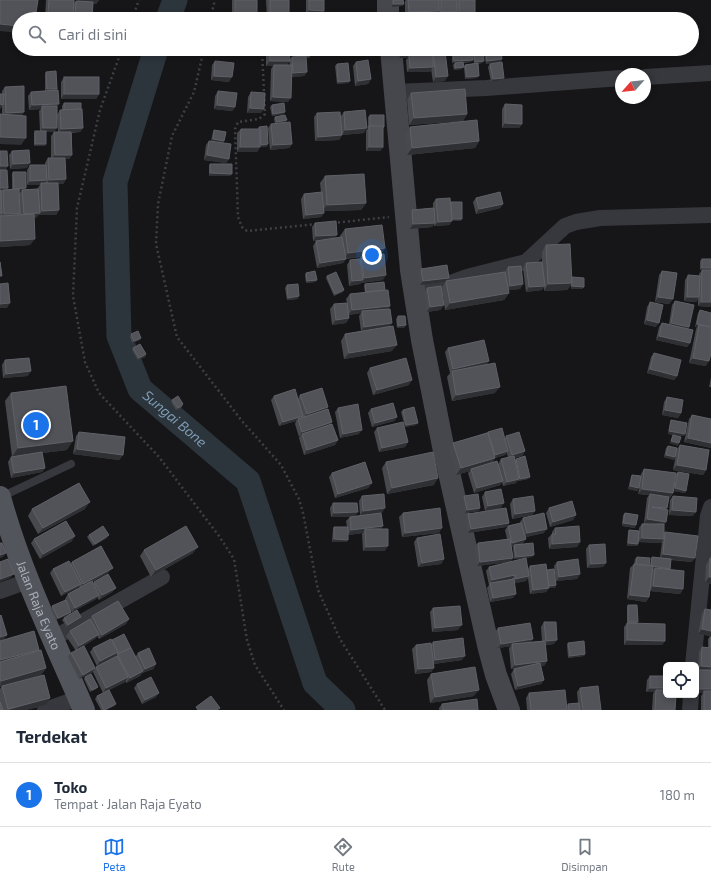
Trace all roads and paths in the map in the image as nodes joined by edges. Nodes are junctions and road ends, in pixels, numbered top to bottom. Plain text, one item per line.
1 (139, 0) edge
2 (215, 0) edge
3 (388, 10) edge
4 (135, 12) edge
5 (212, 12) edge
6 (372, 12) edge
7 (119, 56) edge
8 (202, 56) edge
9 (262, 56) edge
10 (391, 56) edge
11 (711, 73) edge
12 (651, 77) edge
13 (615, 78) edge
14 (394, 92) junction
15 (406, 215) junction
16 (711, 215) edge
17 (329, 223) edge
18 (322, 224) edge
19 (415, 293) junction
20 (71, 464) dead end
21 (0, 497) edge
22 (711, 507) edge
23 (162, 577) edge
24 (28, 581) junction
25 (0, 591) edge
26 (52, 639) junction
27 (692, 662) edge
28 (691, 698) edge
29 (81, 704) edge
30 (45, 710) edge
31 (284, 710) edge
32 (384, 710) edge
33 (509, 710) edge
34 (690, 710) edge

1 - 4 path
2 - 5 path
3 - 6 path
7 - 31 path
8 - 32 path
9 - 18 path
10 - 14 street
11 - 12 street
13 - 14 street
14 - 15 street
15 - 17 path
15 - 19 street
16 - 19 street
19 - 33 street
20 - 21 lane
21 - 24 main road, Jalan Raja Eyato
22 - 27 street
23 - 26 street
24 - 25 street
24 - 26 main road, Jalan Raja Eyato
26 - 29 main road, Jalan Raja Eyato
28 - 34 street
29 - 30 street

